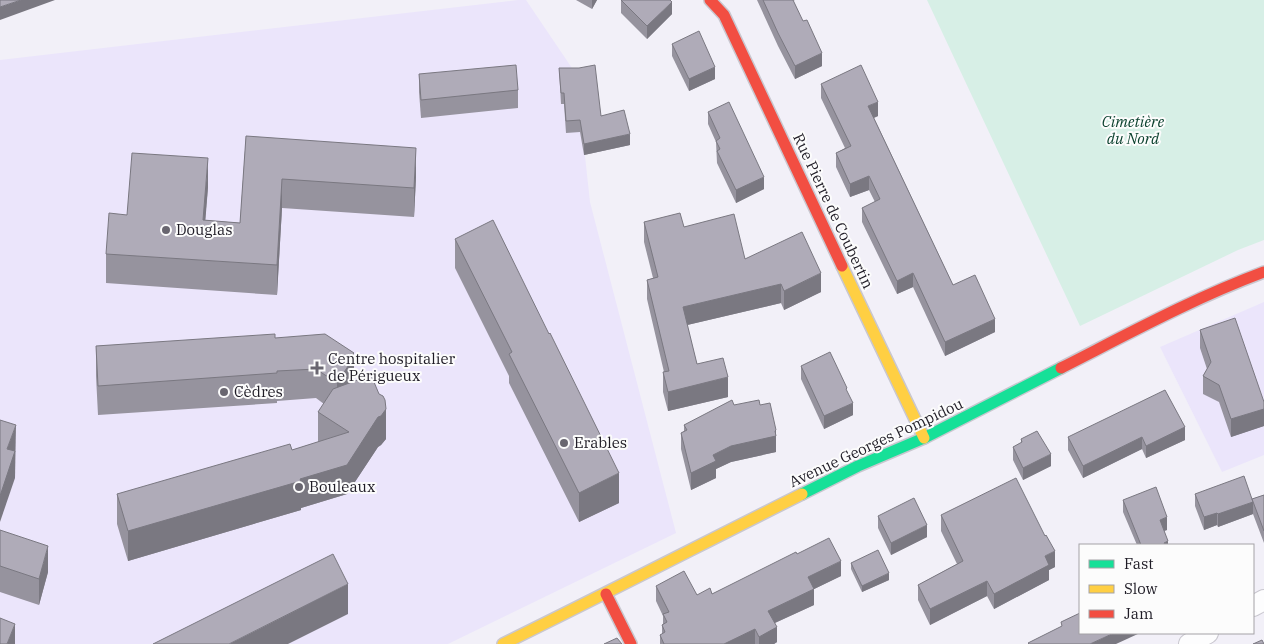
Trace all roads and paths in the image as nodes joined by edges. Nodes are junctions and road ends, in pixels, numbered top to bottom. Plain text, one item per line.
1 (710, 0) edge
2 (1264, 272) edge
3 (924, 438) junction
4 (606, 594) junction
5 (1206, 634) edge
6 (502, 644) edge
7 (631, 644) edge
8 (1189, 644) edge

1 - 3 main road, Rue Pierre de Coubertin
2 - 3 main road, Avenue Georges Pompidou
3 - 4 main road, Avenue Georges Pompidou
4 - 6 main road, Avenue Georges Pompidou
4 - 7 main road
5 - 8 street

